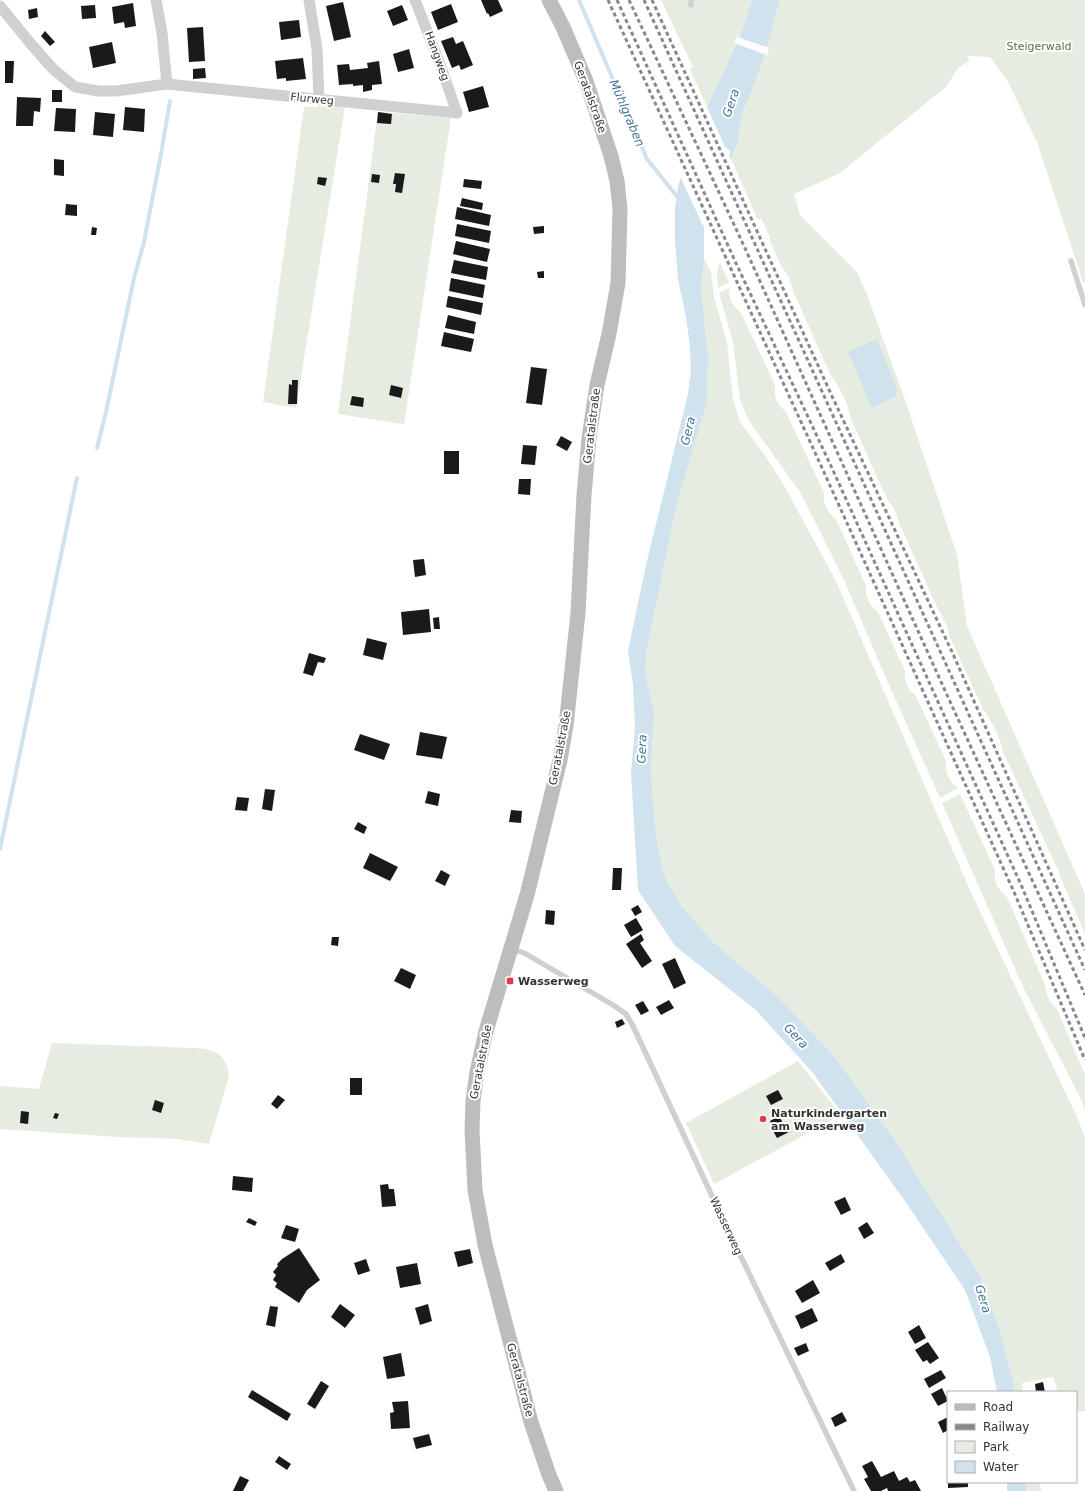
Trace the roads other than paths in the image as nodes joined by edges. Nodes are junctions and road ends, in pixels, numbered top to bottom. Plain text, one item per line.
1 (156, 0) edge
2 (309, 0) edge
3 (416, 0) edge
4 (549, 0) edge
5 (0, 6) edge
6 (167, 84) junction
7 (319, 100) junction
8 (457, 113) joint
9 (1071, 261) dead end
10 (1085, 305) edge
11 (511, 948) junction
12 (556, 1491) edge
13 (854, 1491) edge

1 - 6 street
2 - 7 street
3 - 8 street, Hangweg
4 - 11 street, Geratalstraße
5 - 6 street, Flurweg
6 - 7 street, Flurweg
7 - 8 street, Flurweg
9 - 10 lane
11 - 12 street, Geratalstraße
11 - 13 lane, Wasserweg

